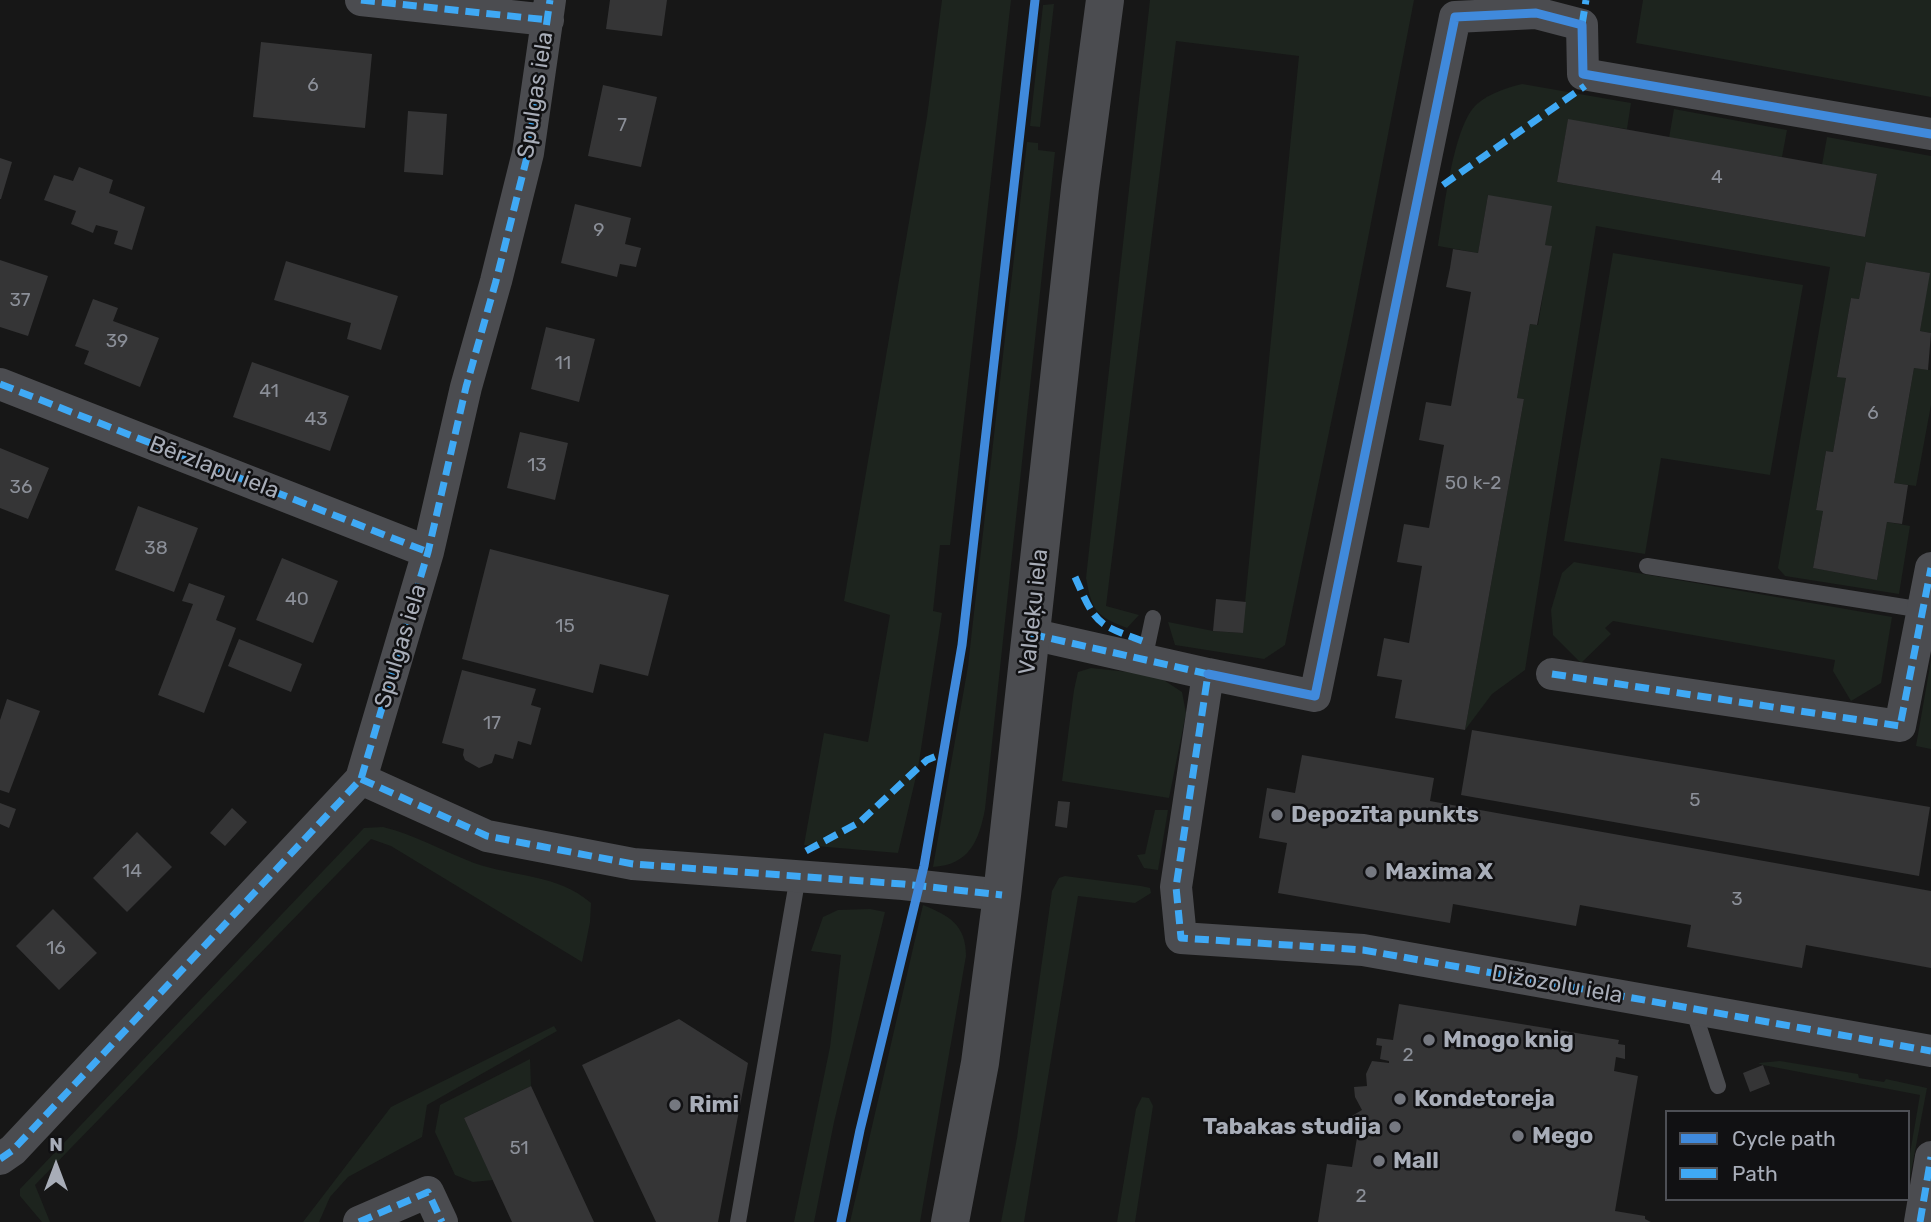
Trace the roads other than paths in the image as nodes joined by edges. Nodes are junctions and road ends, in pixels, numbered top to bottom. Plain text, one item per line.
1 (361, 0) edge
2 (1105, 0) edge
3 (549, 10) edge
4 (1584, 13) edge
5 (1931, 134) edge
6 (0, 384) edge
7 (428, 552) junction
8 (1647, 566) dead end
9 (1931, 568) edge
10 (1923, 610) junction
11 (1153, 618) dead end
12 (1031, 634) junction
13 (1144, 660) junction
14 (1208, 674) junction
15 (1552, 674) dead end
16 (361, 779) junction
17 (798, 876) junction
18 (1002, 895) junction
19 (1693, 1009) junction
20 (1931, 1051) edge
21 (1718, 1086) dead end
22 (4, 1151) edge
23 (1931, 1157) edge
24 (366, 1220) edge
25 (442, 1222) edge
26 (738, 1222) edge
27 (950, 1222) edge
28 (1920, 1222) edge

1 - 3 street
2 - 12 street, Valdeķu iela
3 - 7 street, Spulgas iela
4 - 5 street
4 - 14 street
6 - 7 street, Bērzlapu iela
7 - 16 street, Spulgas iela
8 - 10 lane
9 - 10 street
10 - 15 street
11 - 13 lane
12 - 13 street
12 - 18 street, Valdeķu iela
13 - 14 street
14 - 19 street, Dižozolu iela
16 - 17 street
16 - 22 street, Spulgas iela
17 - 18 street
17 - 26 lane
18 - 27 street, Valdeķu iela
19 - 20 street, Dižozolu iela
19 - 21 lane
23 - 28 street
24 - 25 street

